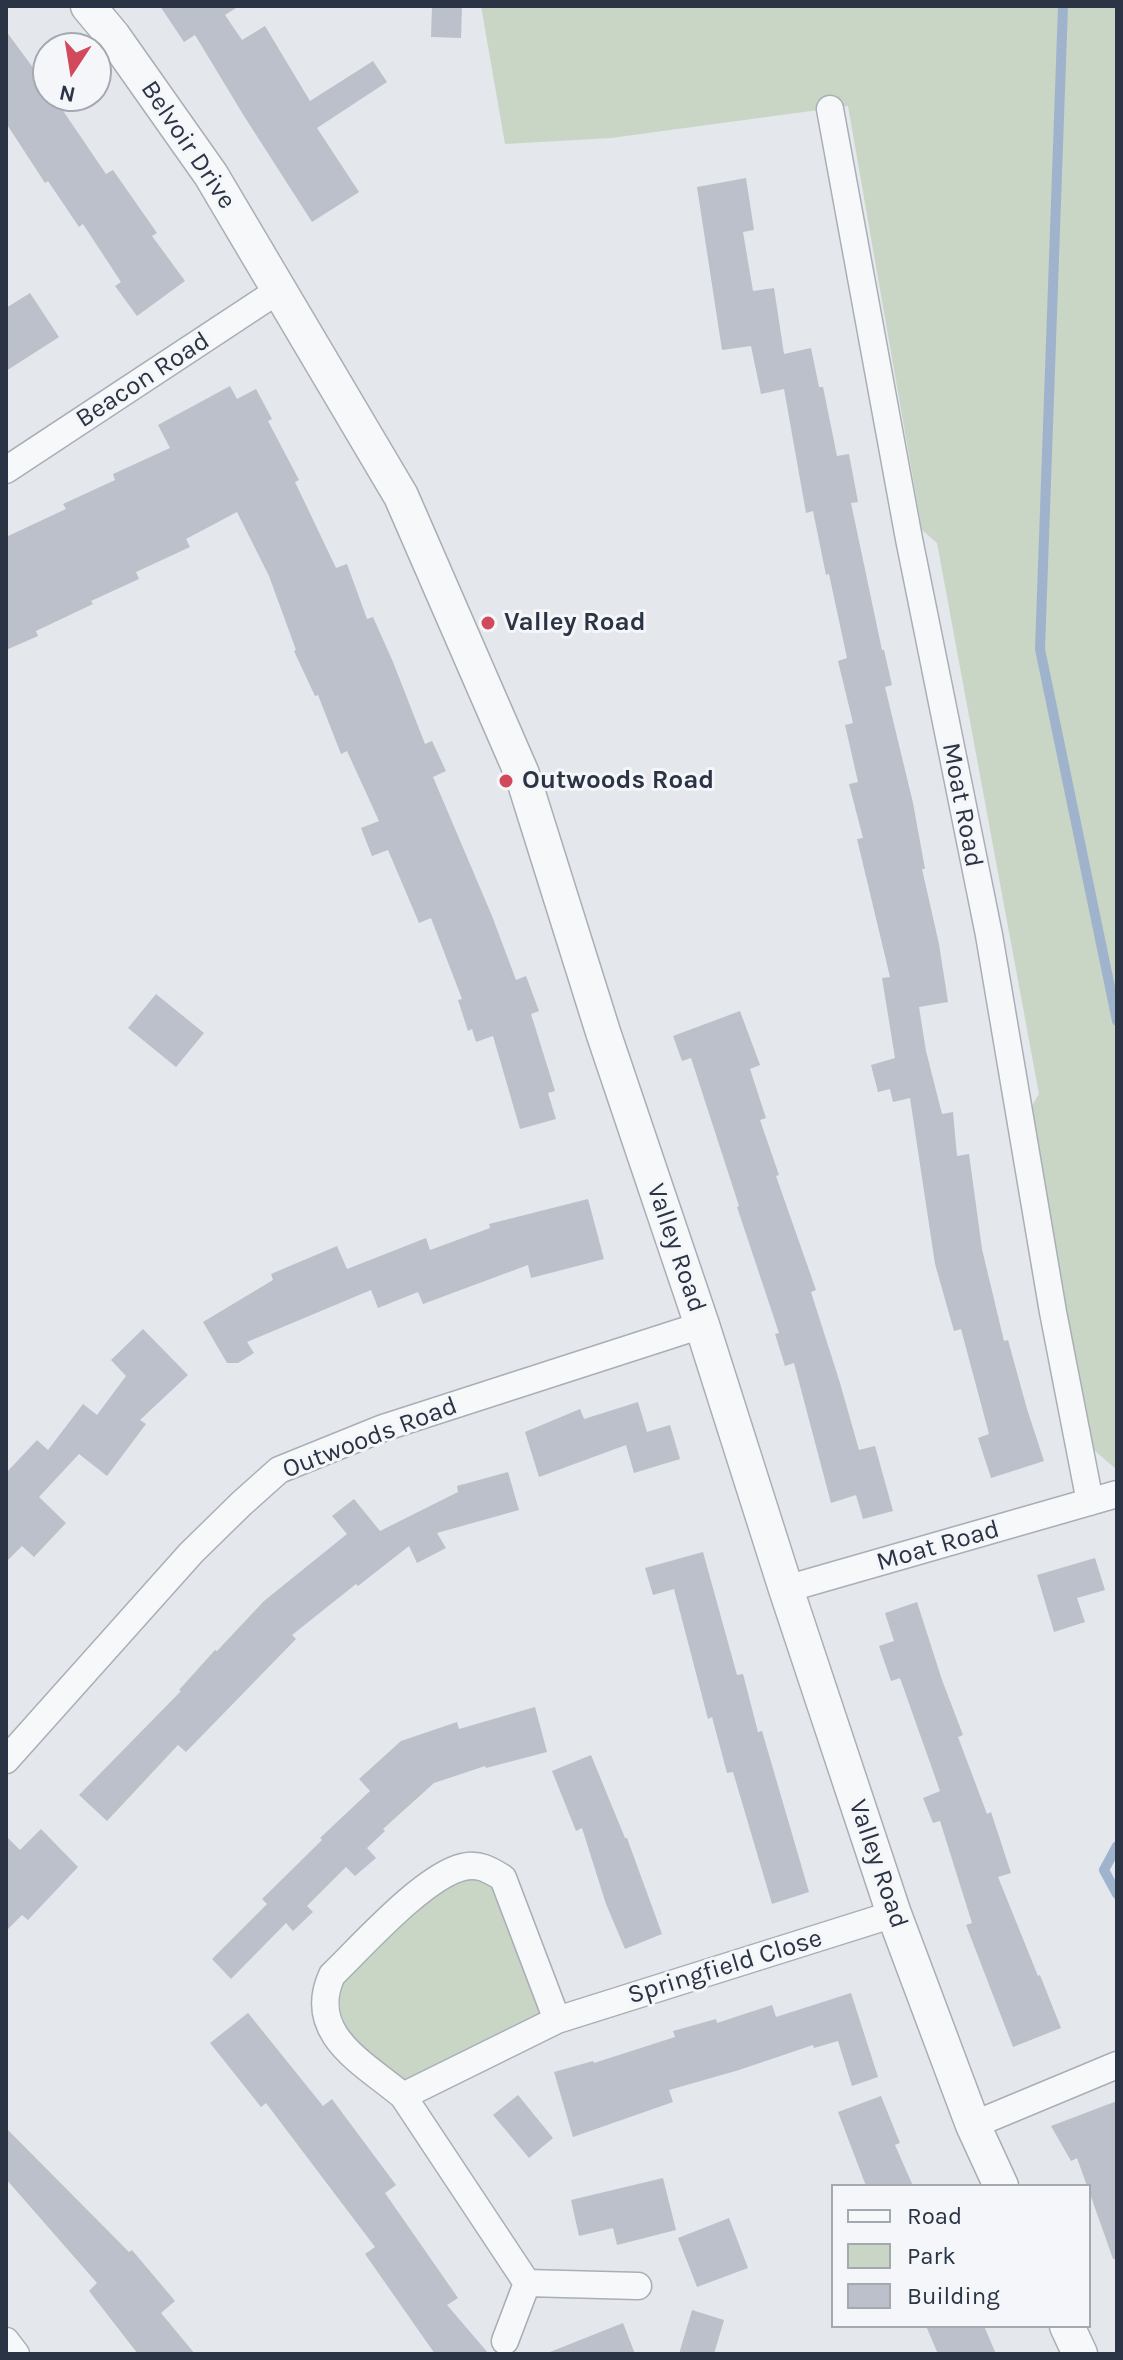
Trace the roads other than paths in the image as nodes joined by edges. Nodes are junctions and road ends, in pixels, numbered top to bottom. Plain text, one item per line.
1 (88, 6) edge
2 (830, 109) dead end
3 (279, 290) junction
4 (6, 470) edge
5 (702, 1325) junction
6 (1117, 1494) edge
7 (1090, 1502) junction
8 (786, 1589) junction
9 (6, 1760) edge
10 (894, 1914) junction
11 (557, 2020) junction
12 (1117, 2065) edge
13 (403, 2096) junction
14 (973, 2125) junction
15 (1000, 2184) edge
16 (527, 2283) junction
17 (638, 2286) dead end
18 (1068, 2328) edge
19 (6, 2341) edge
20 (505, 2341) dead end
21 (16, 2354) edge
22 (1080, 2354) edge

1 - 3 street, Belvoir Drive
2 - 7 street, Moat Road
3 - 4 street, Beacon Road
3 - 5 street, Valley Road
5 - 8 street, Valley Road
5 - 9 street, Outwoods Road
6 - 7 street, Moat Road
7 - 8 street, Moat Road
8 - 10 street, Valley Road
10 - 11 street, Springfield Close
10 - 14 street, Valley Road
11 - 13 street, Springfield Close
11 - 13 street
12 - 14 street
13 - 16 street
14 - 15 street, Valley Road
16 - 17 street
16 - 20 street
18 - 22 street
19 - 21 street

